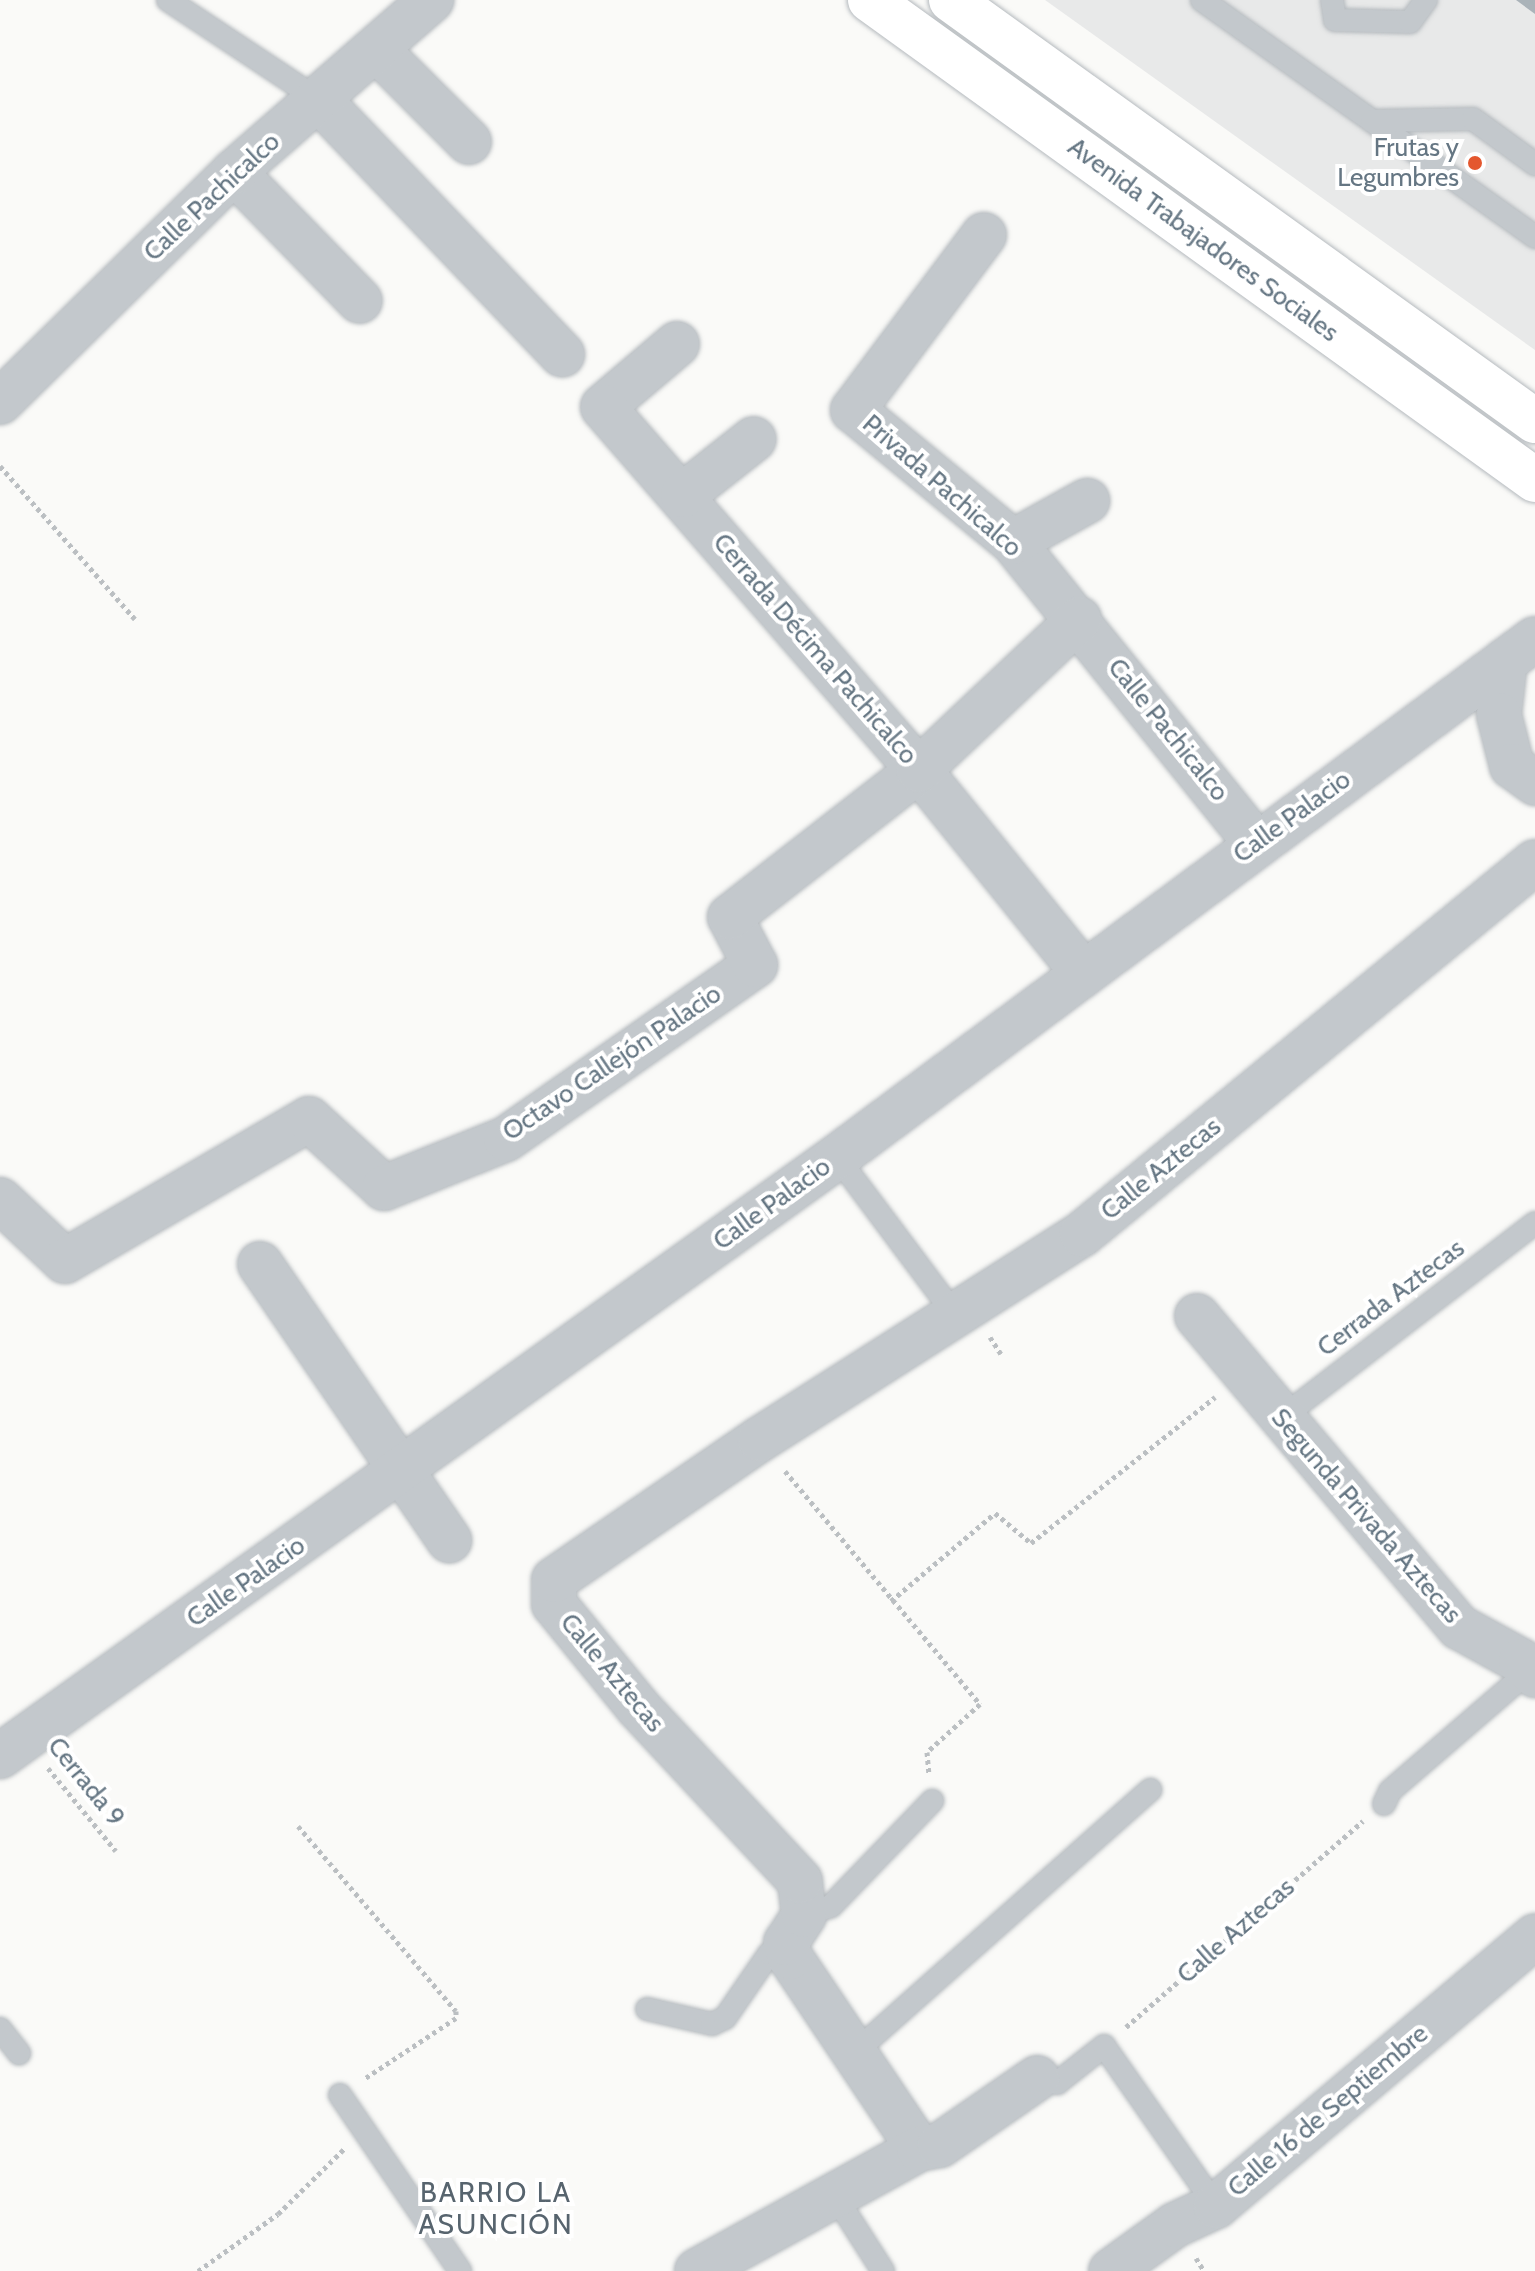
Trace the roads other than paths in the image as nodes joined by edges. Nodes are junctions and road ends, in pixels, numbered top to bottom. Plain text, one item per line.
1 (168, 0) edge
2 (431, 0) edge
3 (870, 0) edge
4 (951, 0) edge
5 (1202, 0) edge
6 (1332, 0) edge
7 (1426, 0) edge
8 (1225, 10) edge
9 (377, 50) junction
10 (319, 100) junction
11 (1372, 121) junction
12 (469, 142) dead end
13 (1535, 164) edge
14 (234, 172) junction
15 (984, 235) dead end
16 (1535, 237) edge
17 (360, 301) dead end
18 (677, 344) dead end
19 (562, 354) dead end
20 (0, 402) edge
21 (1535, 421) edge
22 (754, 439) dead end
23 (1535, 480) edge
24 (683, 495) junction
25 (1087, 501) dead end
26 (1013, 542) junction
27 (1079, 619) junction
28 (1520, 650) edge
29 (919, 770) junction
30 (1535, 783) edge
31 (1256, 843) junction
32 (1535, 862) edge
33 (1082, 971) junction
34 (837, 1157) junction
35 (0, 1200) edge
36 (1535, 1223) edge
37 (260, 1264) dead end
38 (956, 1316) junction
39 (1197, 1316) dead end
40 (1281, 1418) junction
41 (402, 1471) junction
42 (449, 1540) dead end
43 (1530, 1664) edge
44 (12, 1748) edge
45 (1150, 1790) dead end
46 (932, 1801) road end
47 (1384, 1804) road end
48 (795, 1929) junction
49 (1535, 1936) edge
50 (647, 2009) dead end
51 (0, 2029) edge
52 (855, 2052) junction
53 (19, 2053) dead end
54 (1037, 2078) joint
55 (340, 2095) road end
56 (919, 2149) junction
57 (835, 2196) junction
58 (1216, 2206) junction
59 (460, 2271) edge
60 (697, 2271) edge
61 (883, 2271) edge
62 (1111, 2271) edge

1 - 10 lane
2 - 9 street, Calle Pachicalco
3 - 23 main road, Avenida Trabajadores Sociales
4 - 21 main road, Avenida Trabajadores Sociales
5 - 8 lane
6 - 7 lane
8 - 11 lane
9 - 10 street, Calle Pachicalco
9 - 12 street
10 - 14 street, Calle Pachicalco
10 - 19 street
11 - 13 lane
11 - 16 lane
14 - 17 street
14 - 20 street, Calle Pachicalco
15 - 26 street, Privada Pachicalco
18 - 24 street, Cerrada Décima Pachicalco
22 - 24 street
24 - 29 street, Cerrada Décima Pachicalco
25 - 26 street
26 - 27 street, Privada Pachicalco
27 - 29 street, Octavo Callejón Palacio
27 - 31 street, Calle Pachicalco
28 - 30 street
28 - 31 street, Calle Palacio
29 - 33 street, Cerrada Décima Pachicalco
29 - 35 street, Octavo Callejón Palacio
31 - 33 street, Calle Palacio
32 - 38 street, Calle Aztecas
33 - 34 street, Calle Palacio
34 - 38 lane
34 - 41 street, Calle Palacio
36 - 40 lane, Cerrada Aztecas
37 - 41 street
38 - 48 street, Calle Aztecas
39 - 40 street, Segunda Privada Aztecas
40 - 43 street, Segunda Privada Aztecas
41 - 42 street
41 - 44 street, Calle Palacio
43 - 47 lane
45 - 52 lane
46 - 48 lane
48 - 50 lane
48 - 52 street, Calle Aztecas
49 - 58 street, Calle 16 de Septiembre
51 - 53 lane
52 - 56 street, Calle Aztecas
54 - 56 street
54 - 58 lane
55 - 59 lane
56 - 57 street
57 - 60 street
57 - 61 lane
58 - 62 street, Calle 16 de Septiembre

